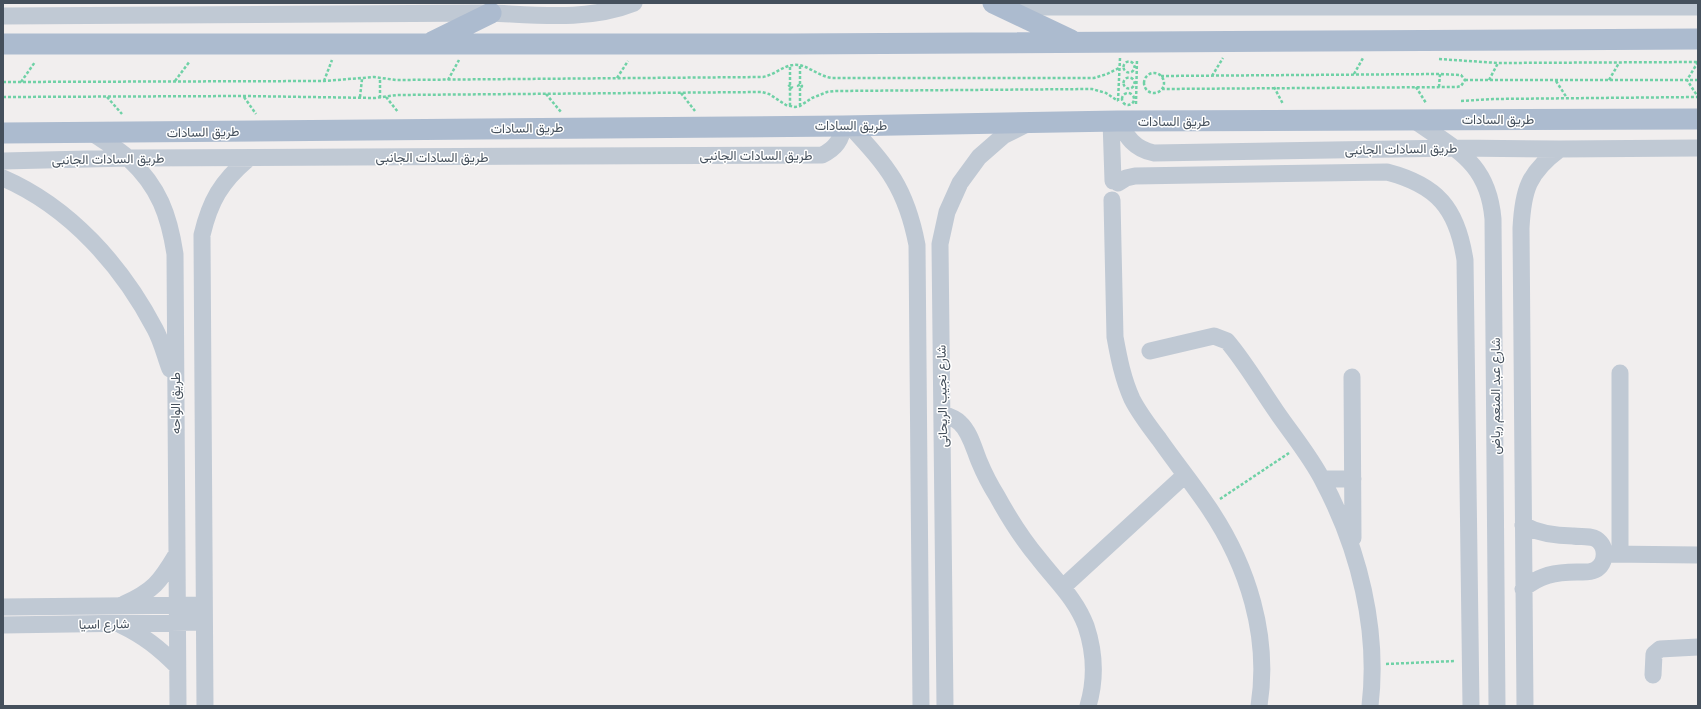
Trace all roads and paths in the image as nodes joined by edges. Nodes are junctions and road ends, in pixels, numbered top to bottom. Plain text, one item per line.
1 (634, 3) edge
2 (993, 3) edge
3 (1005, 3) edge
4 (1439, 5) edge
5 (1609, 5) edge
6 (1698, 7) edge
7 (76, 9) edge
8 (491, 13) junction
9 (3, 16) edge
10 (1698, 39) edge
11 (1075, 42) junction
12 (3, 44) edge
13 (428, 44) junction
14 (1120, 58) dead end
15 (1137, 58) dead end
16 (1223, 58) dead end
17 (1363, 58) dead end
18 (629, 59) dead end
19 (790, 59) dead end
20 (800, 59) dead end
21 (332, 60) dead end
22 (459, 60) dead end
23 (190, 61) dead end
24 (35, 62) dead end
25 (1698, 62) edge
26 (1498, 63) dead end
27 (1619, 63) dead end
28 (790, 65) junction
29 (800, 65) junction
30 (1120, 68) junction
31 (1128, 72) junction
32 (1440, 74) junction
33 (1354, 75) junction
34 (1161, 76) junction
35 (1212, 76) junction
36 (1128, 77) junction
37 (380, 78) junction
38 (617, 78) junction
39 (362, 79) junction
40 (448, 80) junction
41 (1465, 80) junction
42 (1489, 80) junction
43 (1556, 80) junction
44 (1608, 80) junction
45 (1687, 80) junction
46 (1698, 80) edge
47 (324, 81) junction
48 (3, 82) edge
49 (21, 82) junction
50 (174, 82) junction
51 (1119, 83) junction
52 (1123, 83) junction
53 (1135, 83) junction
54 (1144, 83) junction
55 (1274, 87) junction
56 (1416, 87) junction
57 (1439, 87) junction
58 (1128, 89) junction
59 (1162, 89) junction
60 (680, 93) junction
61 (546, 94) junction
62 (1128, 94) junction
63 (243, 96) junction
64 (3, 97) edge
65 (107, 97) junction
66 (360, 97) junction
67 (386, 97) junction
68 (1698, 97) edge
69 (380, 98) junction
70 (1567, 98) dead end
71 (800, 106) junction
72 (790, 107) junction
73 (1285, 107) dead end
74 (1136, 108) dead end
75 (697, 112) dead end
76 (790, 112) dead end
77 (800, 112) dead end
78 (1116, 113) junction
79 (1420, 113) junction
80 (562, 114) dead end
81 (401, 116) dead end
82 (258, 117) dead end
83 (125, 118) dead end
84 (1698, 119) edge
85 (1030, 123) junction
86 (847, 126) junction
87 (3, 133) edge
88 (92, 133) junction
89 (1455, 148) junction
90 (1698, 148) edge
91 (1560, 149) junction
92 (128, 158) junction
93 (248, 159) junction
94 (3, 161) edge
95 (3, 178) edge
96 (1115, 182) junction
97 (1521, 228) junction
98 (1493, 229) junction
99 (940, 244) junction
100 (917, 245) junction
101 (174, 266) junction
102 (201, 266) junction
103 (1150, 351) dead end
104 (1620, 373) dead end
105 (1352, 377) dead end
106 (174, 380) junction
107 (942, 414) junction
108 (1300, 446) junction
109 (1185, 475) junction
110 (1322, 479) junction
111 (1353, 479) junction
112 (1208, 507) junction
113 (1523, 526) junction
114 (1353, 550) junction
115 (1612, 554) junction
116 (176, 555) junction
117 (1698, 555) edge
118 (1063, 587) junction
119 (1523, 589) junction
120 (176, 605) junction
121 (204, 605) junction
122 (121, 606) junction
123 (3, 607) edge
124 (177, 622) junction
125 (204, 622) junction
126 (117, 624) junction
127 (3, 625) edge
128 (1698, 647) edge
129 (1470, 661) junction
130 (1372, 664) junction
131 (177, 666) junction
132 (1653, 674) dead end
133 (178, 706) edge
134 (205, 706) edge
135 (921, 706) edge
136 (945, 706) edge
137 (1088, 706) edge
138 (1259, 706) edge
139 (1370, 706) edge
140 (1471, 706) edge
141 (1497, 706) edge
142 (1525, 706) edge

1 - 8 street
2 - 11 main road
3 - 4 street
4 - 5 street
5 - 6 street
7 - 8 street
7 - 9 street
8 - 13 main road
10 - 11 main road
11 - 13 main road
12 - 13 main road
14 - 30 path
15 - 53 path
16 - 35 path
17 - 33 path
18 - 38 path
19 - 28 path
20 - 29 path
21 - 47 path
22 - 40 path
23 - 50 path
24 - 49 path
25 - 45 path
26 - 42 path
27 - 44 path
28 - 29 path
28 - 38 path
28 - 72 path
29 - 30 path
29 - 71 path
30 - 51 path
31 - 31 path
31 - 36 path
32 - 33 path
32 - 41 path
32 - 57 path
33 - 35 path
34 - 35 path
34 - 54 path
34 - 59 path
36 - 52 path
36 - 53 path
37 - 39 path
37 - 40 path
37 - 69 path
38 - 40 path
39 - 47 path
39 - 66 path
41 - 42 path
41 - 57 path
42 - 43 path
43 - 44 path
43 - 70 path
44 - 45 path
45 - 46 path
45 - 68 path
47 - 50 path
48 - 49 path
49 - 50 path
51 - 52 path
51 - 78 path
52 - 58 path
53 - 54 path
53 - 58 path
53 - 74 path
54 - 59 path
55 - 56 path
55 - 59 path
55 - 73 path
56 - 57 path
56 - 79 path
58 - 62 path
60 - 61 path
60 - 72 path
60 - 75 path
61 - 67 path
61 - 80 path
62 - 62 path
63 - 65 path
63 - 66 path
63 - 82 path
64 - 65 path
65 - 83 path
66 - 69 path
67 - 69 path
67 - 81 path
71 - 72 path
71 - 77 path
71 - 78 path
72 - 76 path
78 - 79 main road, طريق السادات
78 - 85 main road, طريق السادات
78 - 89 street, طريق السادات الجانبى
78 - 96 street
79 - 84 main road, طريق السادات
79 - 89 street, شارع عبد المنعم رياض
85 - 86 main road, طريق السادات
85 - 99 street, شارع نجيب الريحانى
86 - 88 main road, طريق السادات
86 - 93 street, طريق السادات الجانبى
86 - 100 street, شارع نجيب الريحانى
87 - 88 main road, طريق السادات
88 - 92 street, طريق الواحه
89 - 91 street, طريق السادات الجانبى
89 - 98 street, شارع عبد المنعم رياض
90 - 91 street, طريق السادات الجانبى
91 - 97 street, شارع عبد المنعم رياض
92 - 93 street, طريق السادات الجانبى
92 - 94 street, طريق السادات الجانبى
92 - 101 street, طريق الواحه
93 - 102 street, طريق الواحه
95 - 106 street
96 - 109 street
96 - 129 street
97 - 98 street
97 - 113 street, شارع عبد المنعم رياض
98 - 141 street, شارع عبد المنعم رياض
99 - 100 street
99 - 107 street, شارع نجيب الريحانى
100 - 135 street, شارع نجيب الريحانى
101 - 102 street
101 - 106 street, طريق الواحه
102 - 121 street, طريق الواحه
103 - 108 street
104 - 115 street
105 - 111 street
106 - 116 street, طريق الواحه
107 - 118 street
107 - 136 street, شارع نجيب الريحانى
108 - 110 street
108 - 112 path
109 - 112 street
109 - 118 street
110 - 111 street
110 - 114 street
111 - 114 street
112 - 138 street
113 - 115 street
113 - 119 street, شارع عبد المنعم رياض
114 - 130 street
115 - 117 street
115 - 119 street
116 - 120 street, طريق الواحه
116 - 122 street
118 - 137 street
119 - 142 street, شارع عبد المنعم رياض
120 - 121 street, شارع اسيا
120 - 122 street, شارع اسيا
120 - 124 street, طريق الواحه
121 - 125 street, طريق الواحه
122 - 123 street, شارع اسيا
124 - 125 street, شارع اسيا
124 - 126 street, شارع اسيا
124 - 131 street, طريق الواحه
125 - 134 street, طريق الواحه
126 - 127 street, شارع اسيا
126 - 131 street
128 - 132 street
129 - 130 path
129 - 140 street
130 - 139 street
131 - 133 street, طريق الواحه

